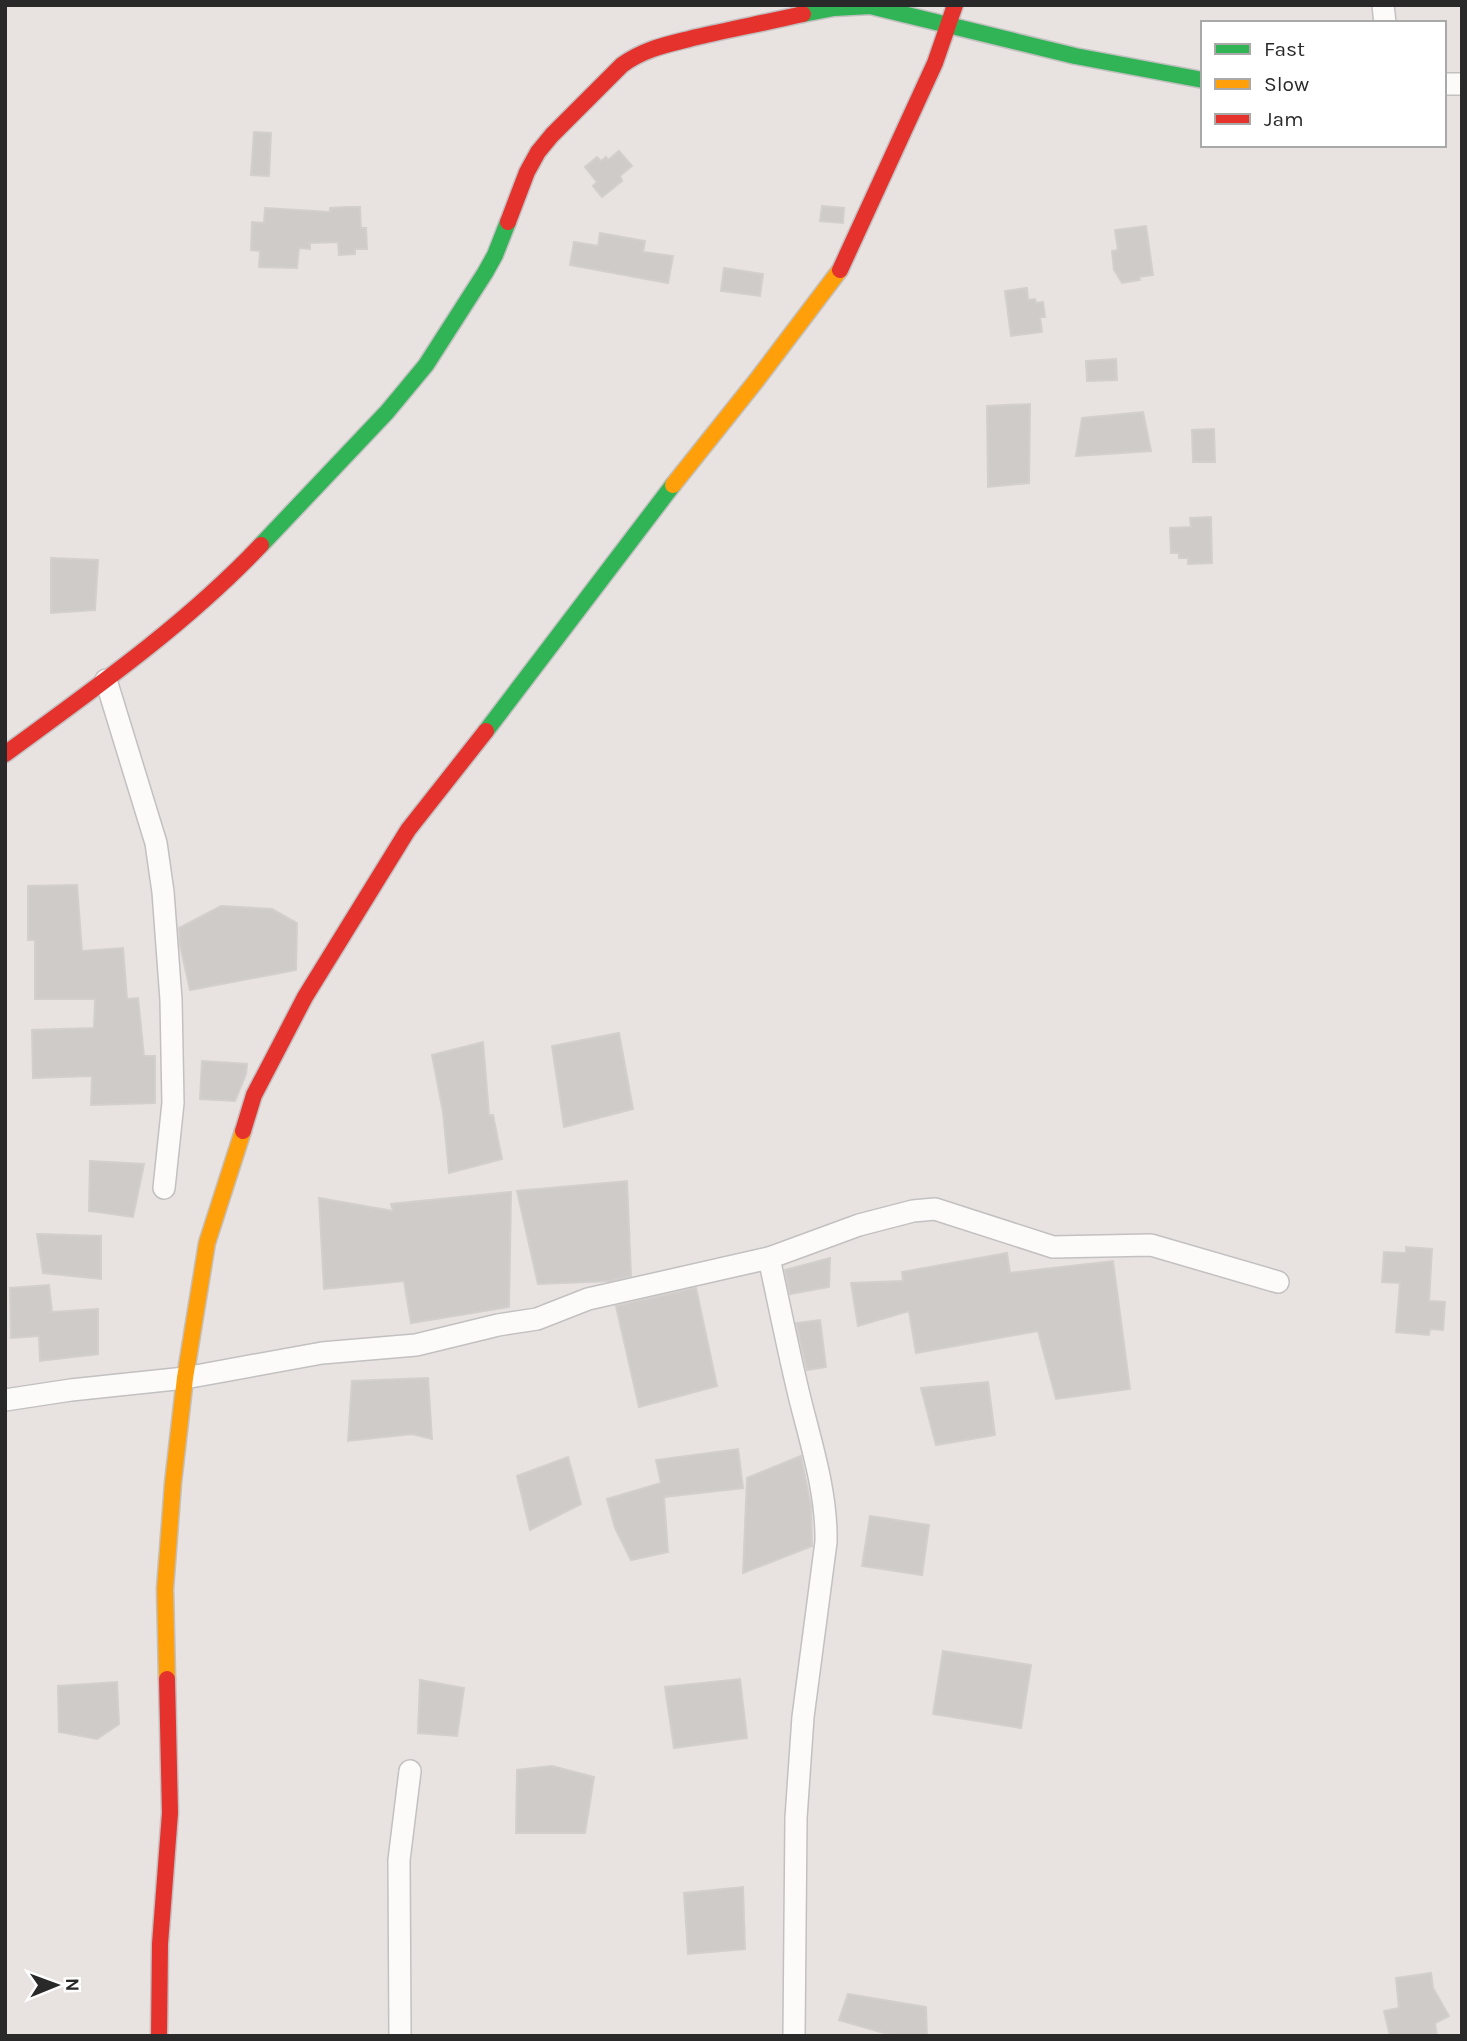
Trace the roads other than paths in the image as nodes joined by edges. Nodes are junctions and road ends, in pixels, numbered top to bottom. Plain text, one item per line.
1 (955, 5) edge
2 (947, 25) junction
3 (1201, 80) edge
4 (106, 680) junction
5 (5, 754) edge
6 (164, 1188) dead end
7 (769, 1258) junction
8 (1278, 1282) dead end
9 (185, 1378) junction
10 (5, 1400) edge
11 (410, 1771) dead end
12 (159, 2036) edge
13 (400, 2036) edge
14 (794, 2036) edge

1 - 2 street
2 - 3 street
2 - 4 street
2 - 9 street
4 - 5 street
4 - 6 street
7 - 8 street
7 - 9 street
7 - 14 street
9 - 10 street
9 - 12 street
11 - 13 street

